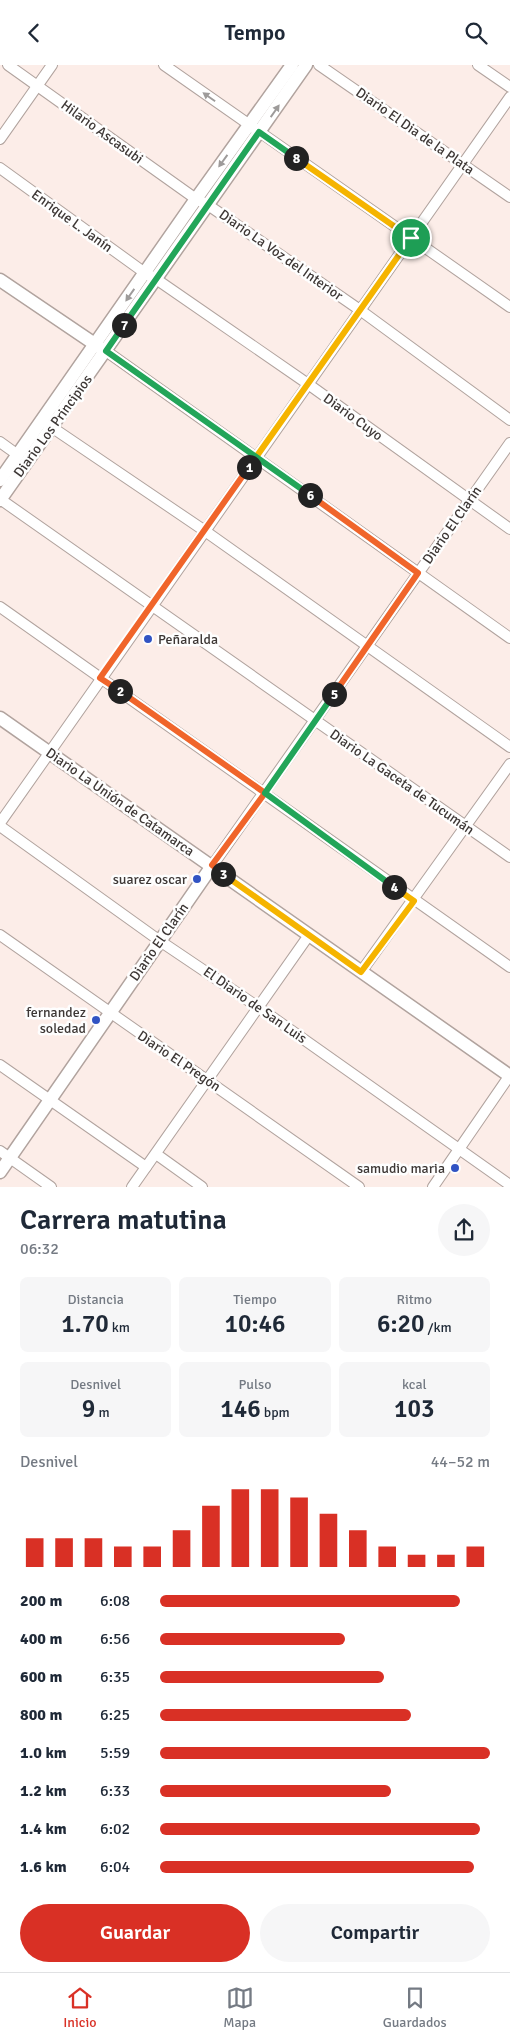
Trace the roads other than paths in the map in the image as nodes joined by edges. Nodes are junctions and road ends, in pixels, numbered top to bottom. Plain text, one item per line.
1 (8, 65) edge
2 (52, 65) edge
3 (164, 65) edge
4 (292, 65) edge
5 (306, 65) edge
6 (320, 65) edge
7 (478, 65) edge
8 (38, 85) junction
9 (510, 87) edge
10 (510, 97) edge
11 (254, 129) junction
12 (0, 139) edge
13 (463, 164) junction
14 (0, 168) edge
15 (510, 197) edge
16 (196, 199) junction
17 (208, 205) junction
18 (411, 238) junction
19 (150, 276) junction
20 (0, 280) edge
21 (510, 307) edge
22 (360, 310) junction
23 (100, 348) junction
24 (308, 384) junction
25 (510, 420) edge
26 (47, 424) junction
27 (0, 443) edge
28 (510, 443) edge
29 (18, 455) junction
30 (256, 457) junction
31 (0, 480) edge
32 (0, 499) edge
33 (470, 501) junction
34 (510, 529) edge
35 (204, 531) junction
36 (418, 573) junction
37 (153, 605) junction
38 (0, 607) edge
39 (510, 638) edge
40 (368, 646) junction
41 (100, 678) junction
42 (0, 718) edge
43 (315, 721) junction
44 (510, 747) edge
45 (49, 752) junction
46 (510, 764) edge
47 (265, 793) junction
48 (0, 824) edge
49 (466, 826) junction
50 (510, 857) edge
51 (212, 865) junction
52 (414, 901) junction
53 (0, 935) edge
54 (309, 935) junction
55 (160, 941) junction
56 (510, 967) edge
57 (361, 972) junction
58 (258, 1007) junction
59 (110, 1013) junction
60 (0, 1065) edge
61 (510, 1076) edge
62 (208, 1080) junction
63 (49, 1099) junction
64 (459, 1149) junction
65 (156, 1154) junction
66 (5, 1155) edge
67 (146, 1167) junction
68 (0, 1172) edge
69 (510, 1185) edge
70 (51, 1187) edge
71 (132, 1187) edge
72 (202, 1187) edge
73 (359, 1187) edge
74 (433, 1187) edge

1 - 8 street, Hilario Ascasubi
2 - 8 street
11 -> 3 street
4 - 11 street
11 -> 5 street
6 - 13 street, Diario El Dia de la Plata
7 - 9 street
8 - 12 street
8 - 16 street, Hilario Ascasubi
10 - 13 street
11 -> 16 street
11 - 17 street
11 - 18 street
13 - 15 street, Diario El Dia de la Plata
13 - 18 street
14 - 19 street, Enrique L. Janín
16 - 17 street, Diario La Voz del Interior
16 - 19 street
17 - 19 street
17 - 22 street, Diario La Voz del Interior
18 - 21 street
18 - 22 street
19 - 23 street, Diario Los Principios
19 - 24 street, Diario Cuyo
20 - 23 street
22 - 24 street
22 - 25 street, Diario La Voz del Interior
23 - 26 street, Diario Los Principios
23 - 30 street
24 - 30 street
24 - 33 street, Diario Cuyo
26 - 29 street, Diario Los Principios
26 - 32 street, Diario Los Principios
26 - 35 street
27 - 29 street
28 - 33 street, Diario El Clarín
29 - 31 street, Diario Los Principios
30 - 35 street
30 - 36 street
32 - 37 street, Diario La Gaceta de Tucumán
33 - 34 street, Diario Cuyo
33 - 36 street, Diario El Clarín
35 - 37 street
35 - 40 street
36 - 39 street
36 - 40 street, Diario El Clarín
37 - 41 street
37 - 43 street, Diario La Gaceta de Tucumán
38 - 41 street
40 - 43 street, Diario El Clarín
40 - 44 street
41 - 45 street
41 - 47 street
42 - 45 street, Diario La Unión de Catamarca
43 - 47 street, Diario El Clarín
43 - 49 street, Diario La Gaceta de Tucumán
45 - 48 street
45 - 51 street, Diario La Unión de Catamarca
46 - 49 street
47 - 51 street, Diario El Clarín
47 - 52 street
48 - 55 street, El Diario de San Luis
49 - 50 street, Diario La Gaceta de Tucumán
49 - 52 street
51 - 54 street, Diario La Unión de Catamarca
51 - 55 street, Diario El Clarín
52 - 56 street
52 - 57 street
53 - 59 street, Diario El Pregón
54 - 57 street, Diario La Unión de Catamarca
54 - 58 street
55 - 58 street, El Diario de San Luis
55 - 59 street, Diario El Clarín
57 - 61 street, Diario La Unión de Catamarca
58 - 62 street
58 - 64 street, El Diario de San Luis
59 - 62 street, Diario El Pregón
59 - 63 street, Diario El Clarín
60 - 63 street
61 - 64 street
62 - 65 street
62 - 73 street, Diario El Pregón
63 - 66 street, Diario El Clarín
63 - 67 street
64 - 69 street, El Diario de San Luis
64 - 74 street
65 - 67 street
65 - 72 street
66 - 68 street, Diario El Clarín
66 - 70 street
67 - 71 street

